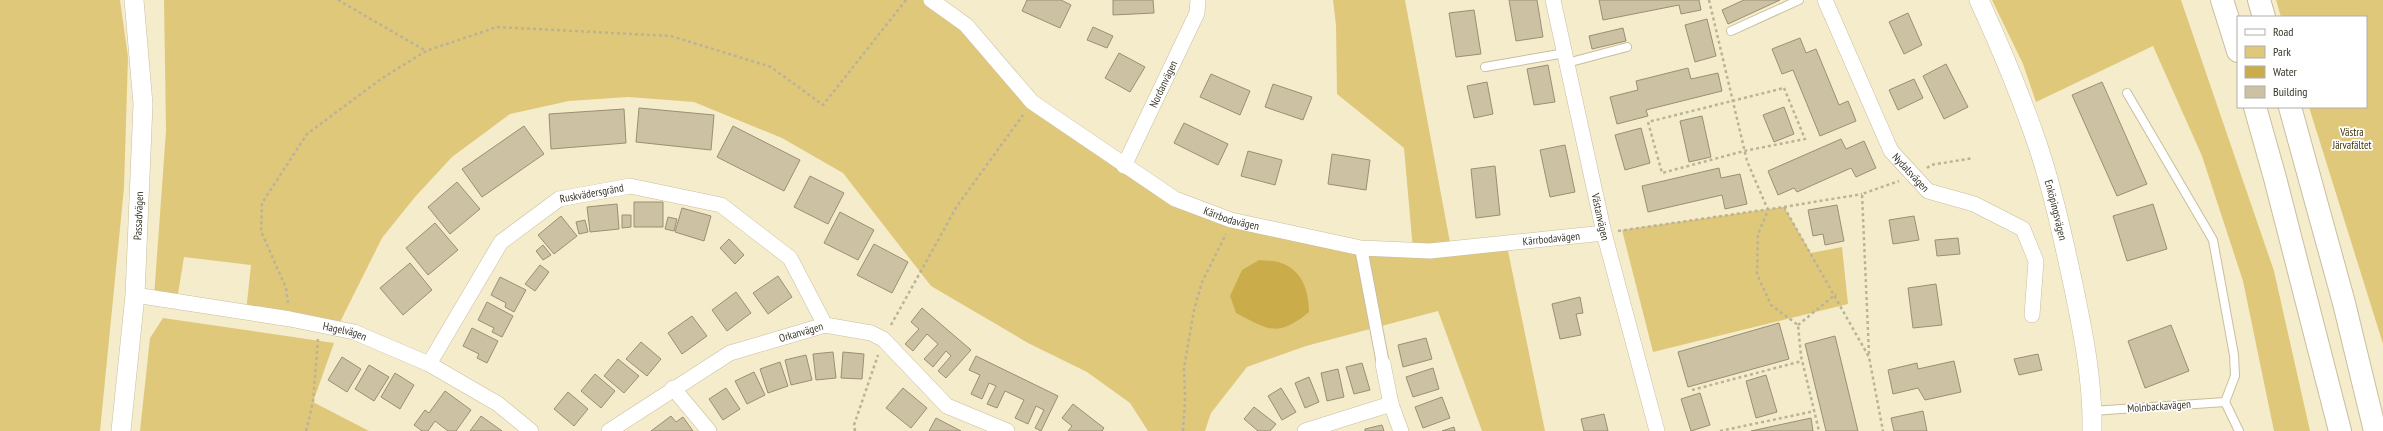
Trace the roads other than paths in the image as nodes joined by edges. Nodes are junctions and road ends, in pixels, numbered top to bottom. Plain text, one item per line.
1 (134, 0) edge
2 (931, 0) edge
3 (1198, 0) edge
4 (1553, 0) edge
5 (1799, 0) edge
6 (1825, 0) edge
7 (1979, 0) edge
8 (2222, 0) edge
9 (2259, 0) edge
10 (2264, 16) edge
11 (1731, 32) dead end
12 (1626, 48) dead end
13 (2237, 48) edge
14 (1566, 58) junction
15 (1485, 66) dead end
16 (2127, 93) dead end
17 (2255, 108) edge
18 (2290, 108) edge
19 (1124, 166) junction
20 (1604, 233) junction
21 (1361, 248) junction
22 (135, 295) junction
23 (2032, 315) dead end
24 (825, 325) junction
25 (429, 364) junction
26 (1383, 364) joint
27 (673, 388) junction
28 (2225, 402) junction
29 (1392, 404) junction
30 (2092, 411) junction
31 (121, 431) edge
32 (531, 431) edge
33 (609, 431) edge
34 (709, 431) edge
35 (1007, 431) edge
36 (1305, 431) edge
37 (1401, 431) edge
38 (1657, 431) edge
39 (2092, 431) edge
40 (2239, 431) edge
41 (2340, 431) edge
42 (2375, 431) edge

1 - 22 street, Passadvägen
2 - 19 street, Kärrbodavägen
3 - 19 street, Nordanvägen
4 - 14 street, Västanvägen
5 - 11 lane
6 - 23 street, Nydalsvägen
7 - 30 street, Enköpingsvägen
8 - 13 highway
9 - 10 highway
12 - 14 lane
14 - 15 lane
14 - 20 street, Västanvägen
16 - 28 lane
17 - 41 highway
18 - 42 highway
19 - 21 street, Kärrbodavägen
20 - 21 street, Kärrbodavägen
20 - 38 street, Västanvägen
21 - 26 street
22 - 25 street, Hagelvägen
22 - 31 street, Passadvägen
24 - 25 street, Ruskvädersgränd
24 - 27 street, Orkanvägen
24 - 35 street, Orkanvägen
25 - 32 street, Hagelvägen
26 - 29 street
27 - 33 street, Orkanvägen
27 - 34 street
28 - 30 lane, Molnbackavägen
28 - 40 lane
29 - 36 street
29 - 37 street
30 - 39 street, Enköpingsvägen

